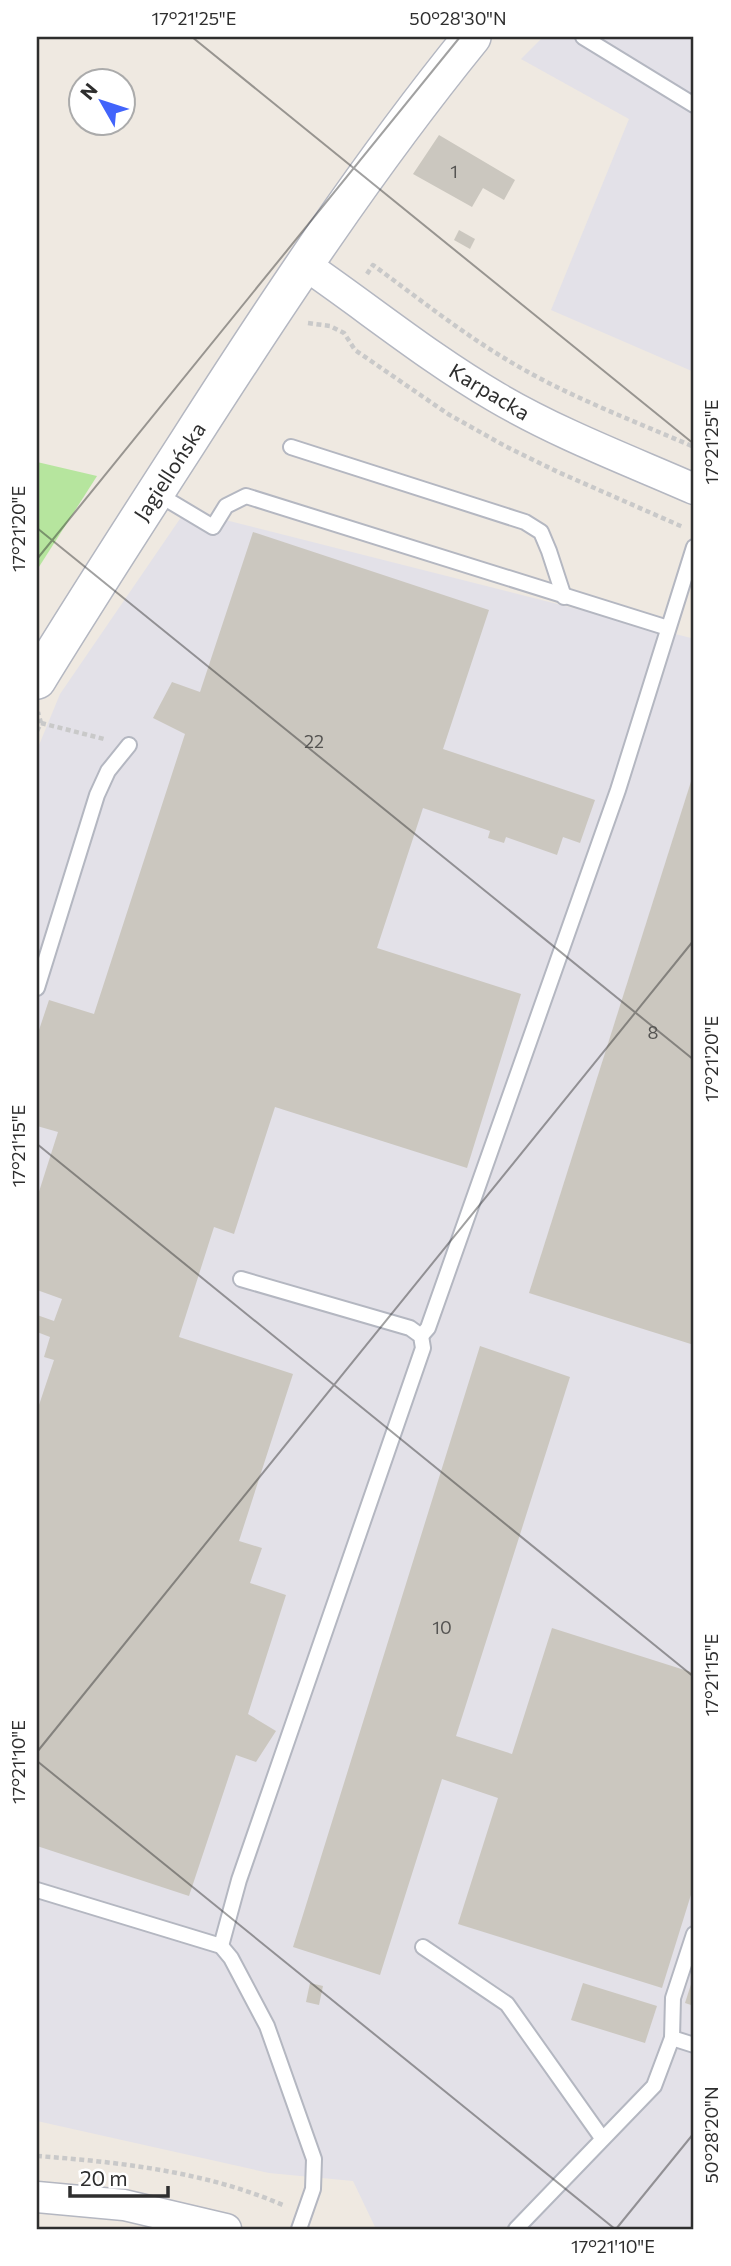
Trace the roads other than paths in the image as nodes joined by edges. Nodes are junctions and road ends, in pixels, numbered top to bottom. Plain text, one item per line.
1 (583, 37) edge
2 (467, 38) edge
3 (694, 105) edge
4 (304, 264) junction
5 (292, 447) dead end
6 (694, 489) edge
7 (156, 492) junction
8 (694, 547) edge
9 (564, 597) junction
10 (668, 628) junction
11 (37, 680) edge
12 (129, 745) road end
13 (37, 988) edge
14 (241, 1279) dead end
15 (421, 1336) junction
16 (37, 1890) edge
17 (694, 1934) edge
18 (220, 1946) junction
19 (423, 1947) dead end
20 (672, 2038) junction
21 (694, 2045) edge
22 (602, 2138) junction
23 (37, 2197) edge
24 (226, 2229) edge
25 (299, 2229) edge
26 (516, 2229) edge

1 - 3 lane
2 - 4 street, Jagiellońska
4 - 6 street, Karpacka
4 - 7 street, Jagiellońska
5 - 9 lane
7 - 9 lane
7 - 11 street, Jagiellońska
8 - 10 lane
9 - 10 lane
10 - 15 lane
12 - 13 lane
14 - 15 lane
15 - 18 lane
16 - 18 lane
17 - 20 lane
18 - 25 lane
19 - 22 lane
20 - 21 lane
20 - 22 lane
22 - 26 lane
23 - 24 street

